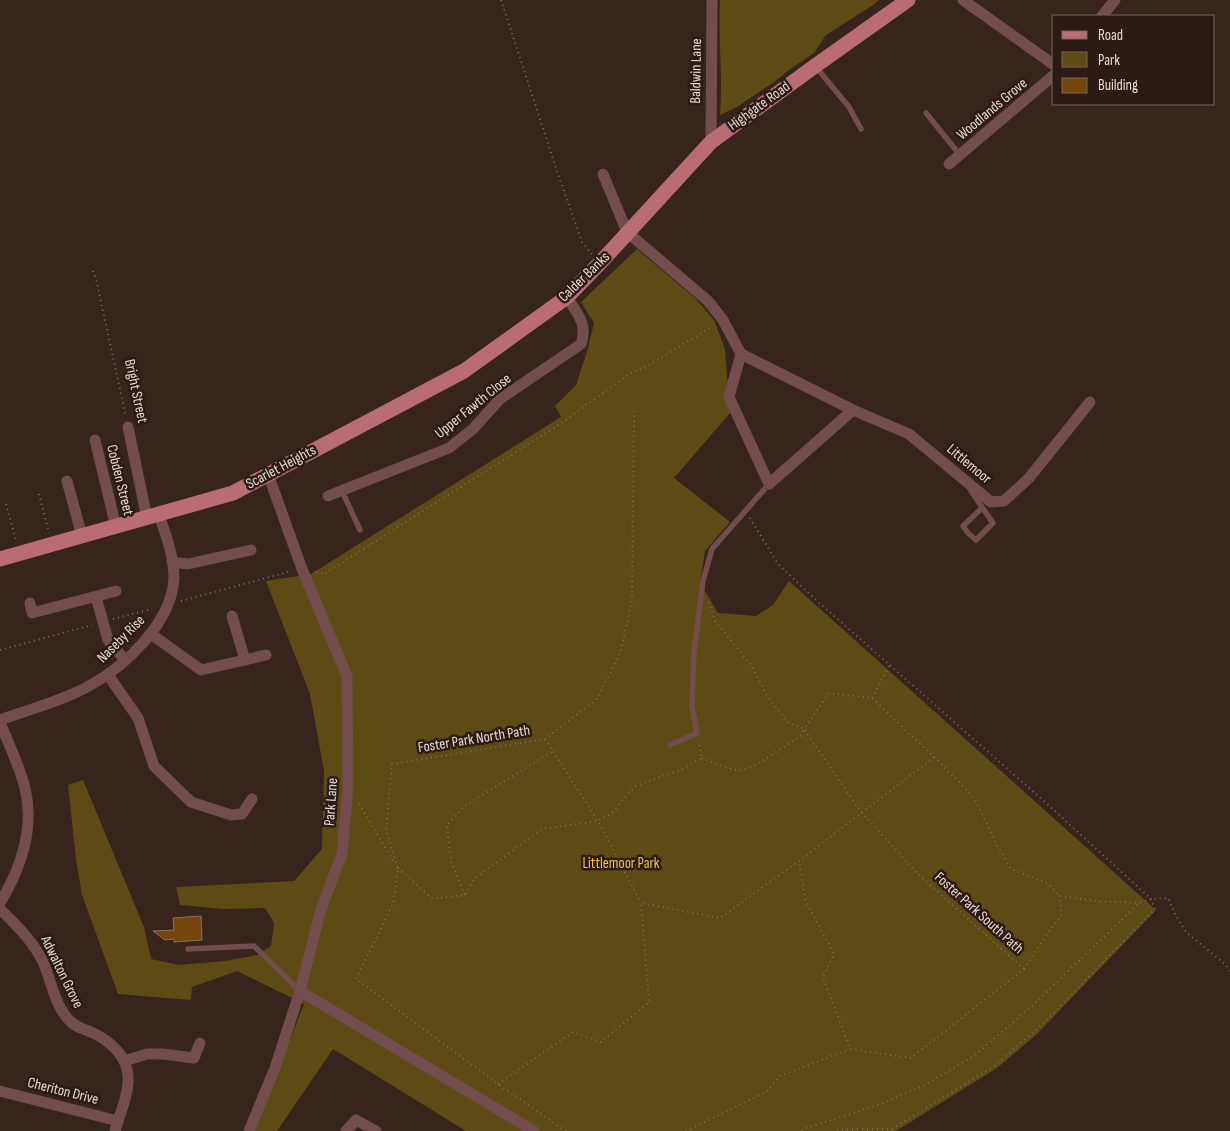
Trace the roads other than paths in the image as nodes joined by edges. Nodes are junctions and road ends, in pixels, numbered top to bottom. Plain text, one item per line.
1 (712, 0) edge
2 (908, 0) edge
3 (963, 0) edge
4 (1114, 0) edge
5 (1103, 15) edge
6 (1052, 64) edge
7 (814, 66) junction
8 (1052, 77) edge
9 (926, 113) dead end
10 (861, 129) dead end
11 (711, 142) junction
12 (960, 155) junction
13 (949, 164) dead end
14 (603, 174) dead end
15 (627, 232) junction
16 (566, 297) junction
17 (537, 318) joint
18 (741, 354) junction
19 (1090, 402) dead end
20 (853, 410) junction
21 (128, 427) road end
22 (95, 440) dead end
23 (951, 469) junction
24 (268, 474) junction
25 (67, 481) dead end
26 (769, 484) junction
27 (342, 491) junction
28 (328, 496) dead end
29 (982, 509) junction
30 (153, 516) junction
31 (116, 527) junction
32 (360, 530) dead end
33 (82, 536) junction
34 (251, 550) dead end
35 (0, 559) edge
36 (172, 562) junction
37 (116, 592) dead end
38 (96, 597) junction
39 (30, 603) dead end
40 (232, 616) dead end
41 (151, 634) junction
42 (266, 656) dead end
43 (125, 660) junction
44 (245, 660) junction
45 (108, 675) junction
46 (0, 721) edge
47 (670, 745) dead end
48 (252, 799) dead end
49 (0, 903) edge
50 (0, 910) edge
51 (188, 949) dead end
52 (300, 990) junction
53 (200, 1043) dead end
54 (124, 1061) junction
55 (0, 1091) edge
56 (117, 1126) edge
57 (519, 1127) edge
58 (249, 1131) edge
59 (346, 1131) edge
60 (376, 1131) edge
61 (534, 1131) edge

1 - 11 street, Baldwin Lane
2 - 7 main road, Highgate Road
3 - 6 street
4 - 5 street
7 - 10 lane
7 - 11 main road, Highgate Road
8 - 12 street, Woodlands Grove
9 - 12 lane
11 - 15 main road, Highgate Road
12 - 13 street, Woodlands Grove
14 - 15 street
15 - 16 main road, Calder Banks
15 - 18 street
16 - 17 main road, Calder Banks
16 - 27 street, Upper Fawth Close
17 - 24 main road, Scarlet Heights
18 - 20 street, Littlemoor
18 - 26 street
19 - 23 street, Littlemoor
20 - 23 street, Littlemoor
20 - 26 street
21 - 30 street, Bright Street
22 - 31 street, Cobden Street
23 - 29 lane
24 - 30 main road, Scarlet Heights
24 - 52 street, Park Lane
25 - 33 street
26 - 47 lane
27 - 28 street, Upper Fawth Close
27 - 32 lane
29 - 29 lane
30 - 31 main road, Scarlet Heights
30 - 36 street, Naseby Rise
31 - 33 main road, Scarlet Heights
33 - 35 main road, Scarlet Heights
34 - 36 street
36 - 41 street, Naseby Rise
37 - 38 street
38 - 39 street
38 - 43 street
40 - 44 street
41 - 43 street, Naseby Rise
41 - 44 street
42 - 44 street
43 - 45 street, Naseby Rise
45 - 46 street, Naseby Rise
45 - 48 street
46 - 49 street
50 - 54 street, Adwalton Grove
51 - 52 lane
52 - 57 street
52 - 58 street, Park Lane
53 - 54 street
54 - 56 street
55 - 56 street, Cheriton Drive
57 - 61 street
59 - 60 street

